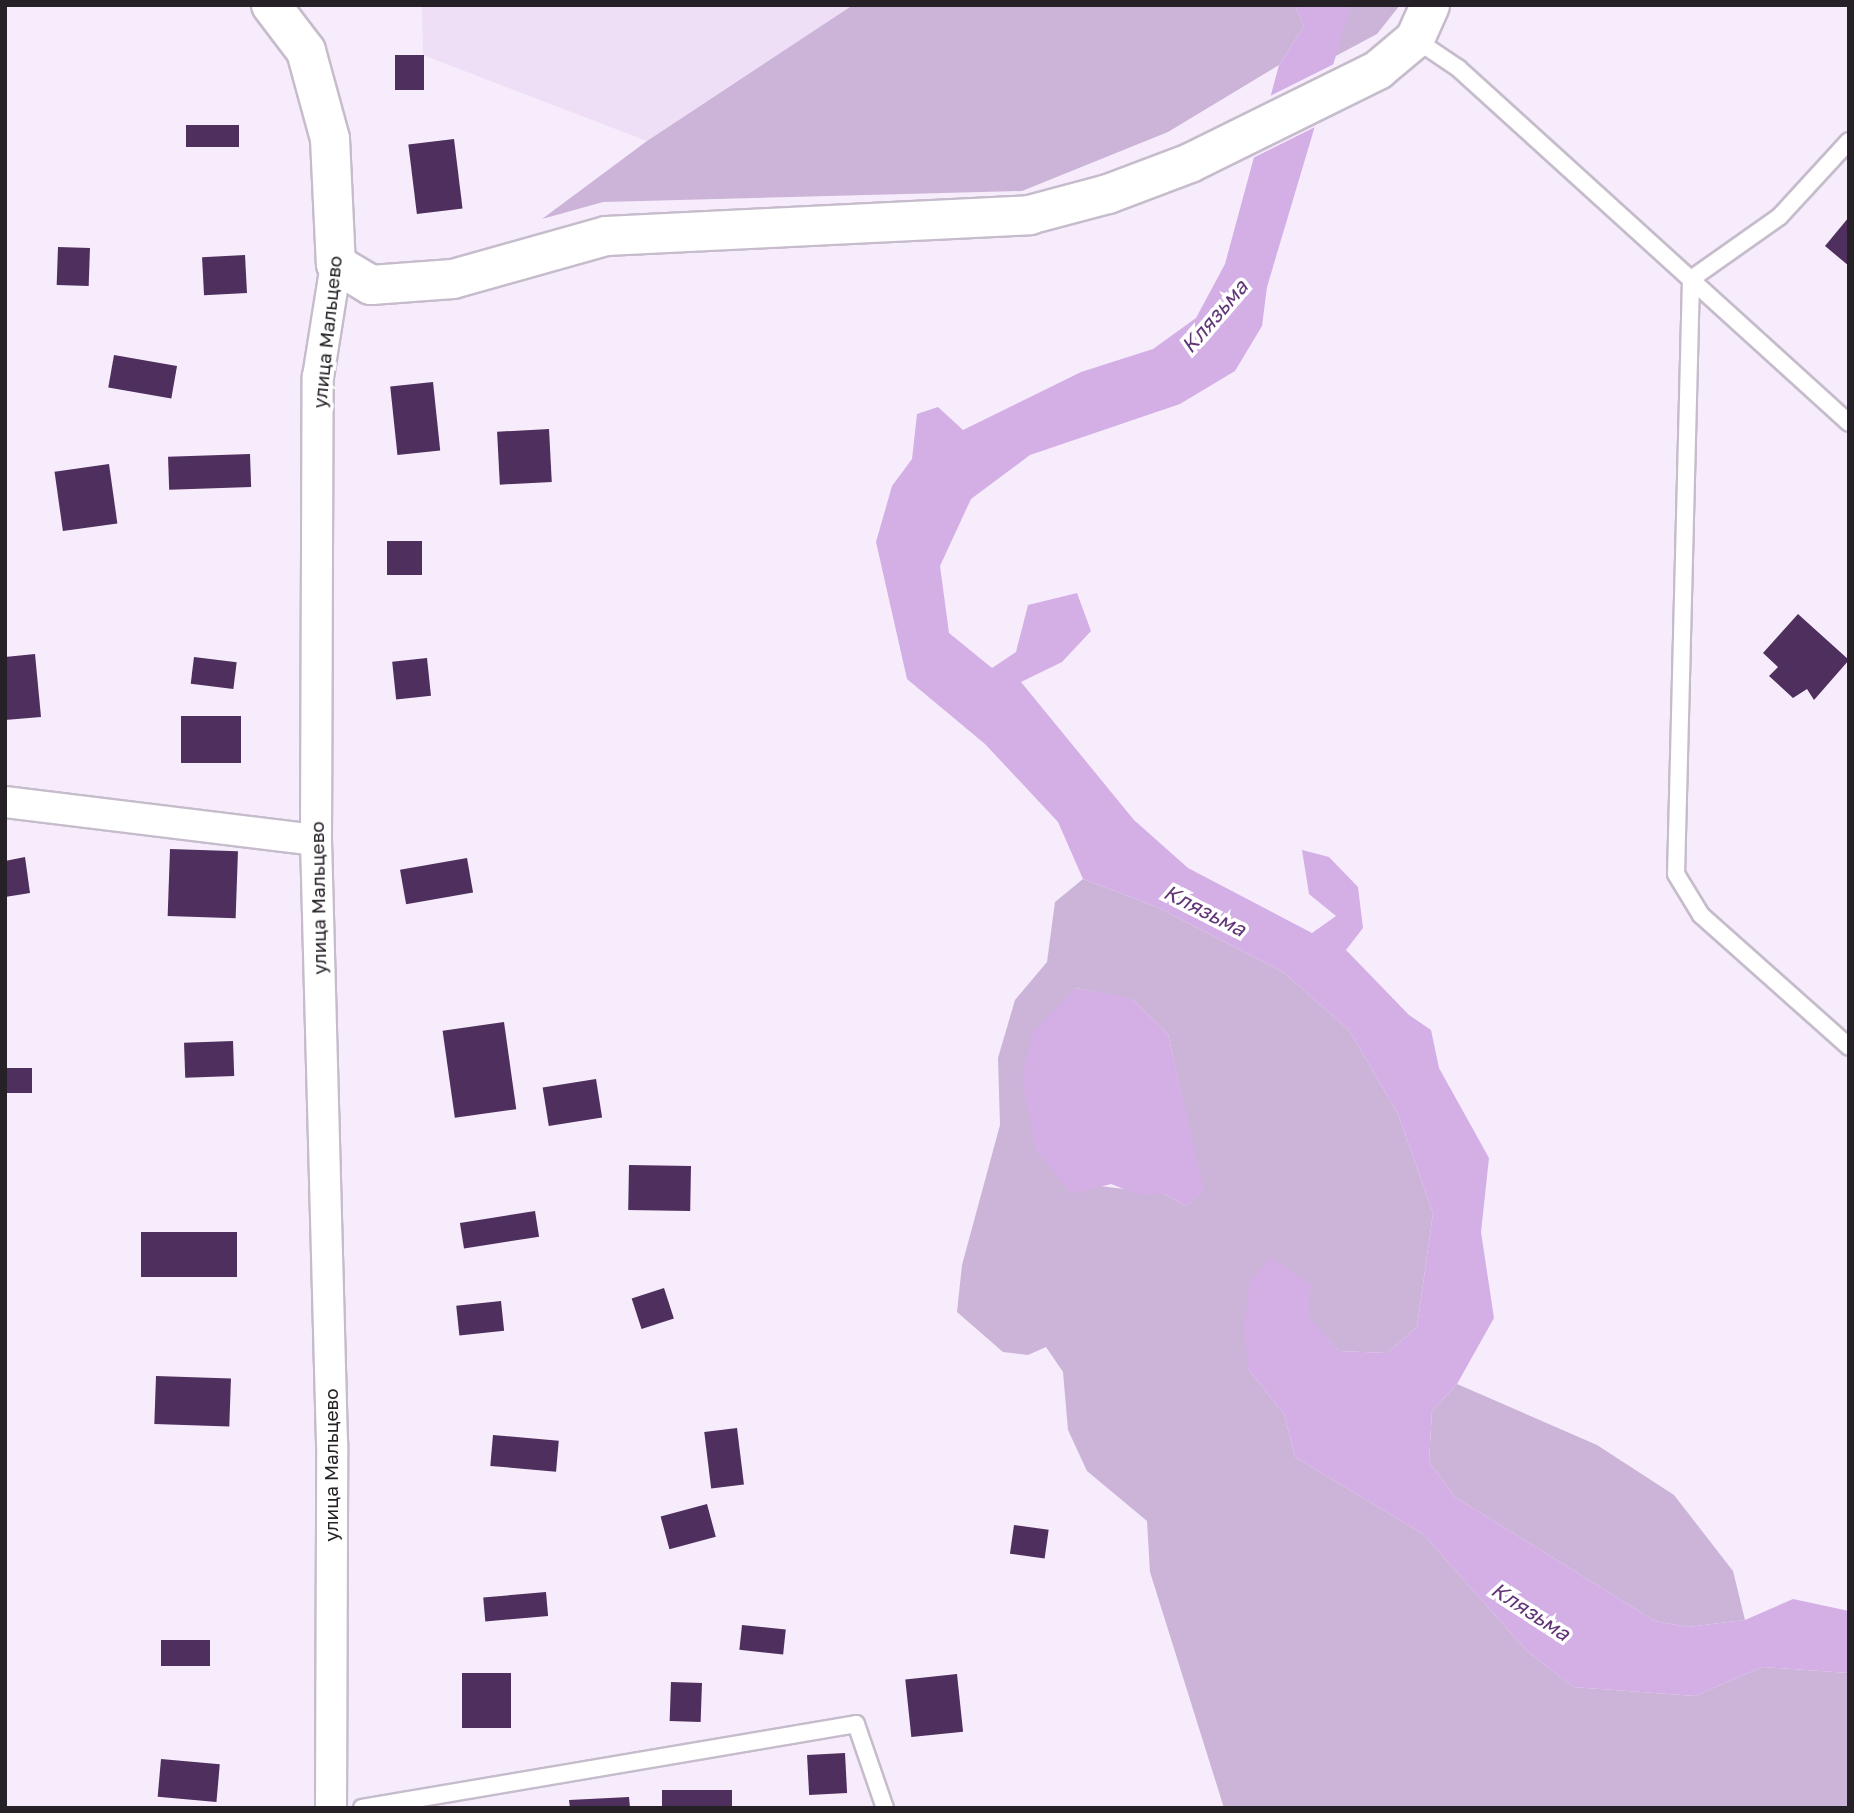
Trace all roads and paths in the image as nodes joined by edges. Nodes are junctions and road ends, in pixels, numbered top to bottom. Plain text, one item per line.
1 (271, 5) edge
2 (1423, 22) edge
3 (1849, 141) edge
4 (336, 264) junction
5 (1691, 279) junction
6 (1849, 423) edge
7 (5, 802) edge
8 (316, 840) junction
9 (1849, 1047) edge
10 (331, 1808) edge
11 (362, 1808) edge
12 (885, 1808) edge

1 - 4 street, улица Мальцево
2 - 4 street
2 - 5 lane
3 - 5 lane
4 - 8 street, улица Мальцево
5 - 6 lane
5 - 9 lane
7 - 8 street
8 - 10 street, улица Мальцево
11 - 12 lane

